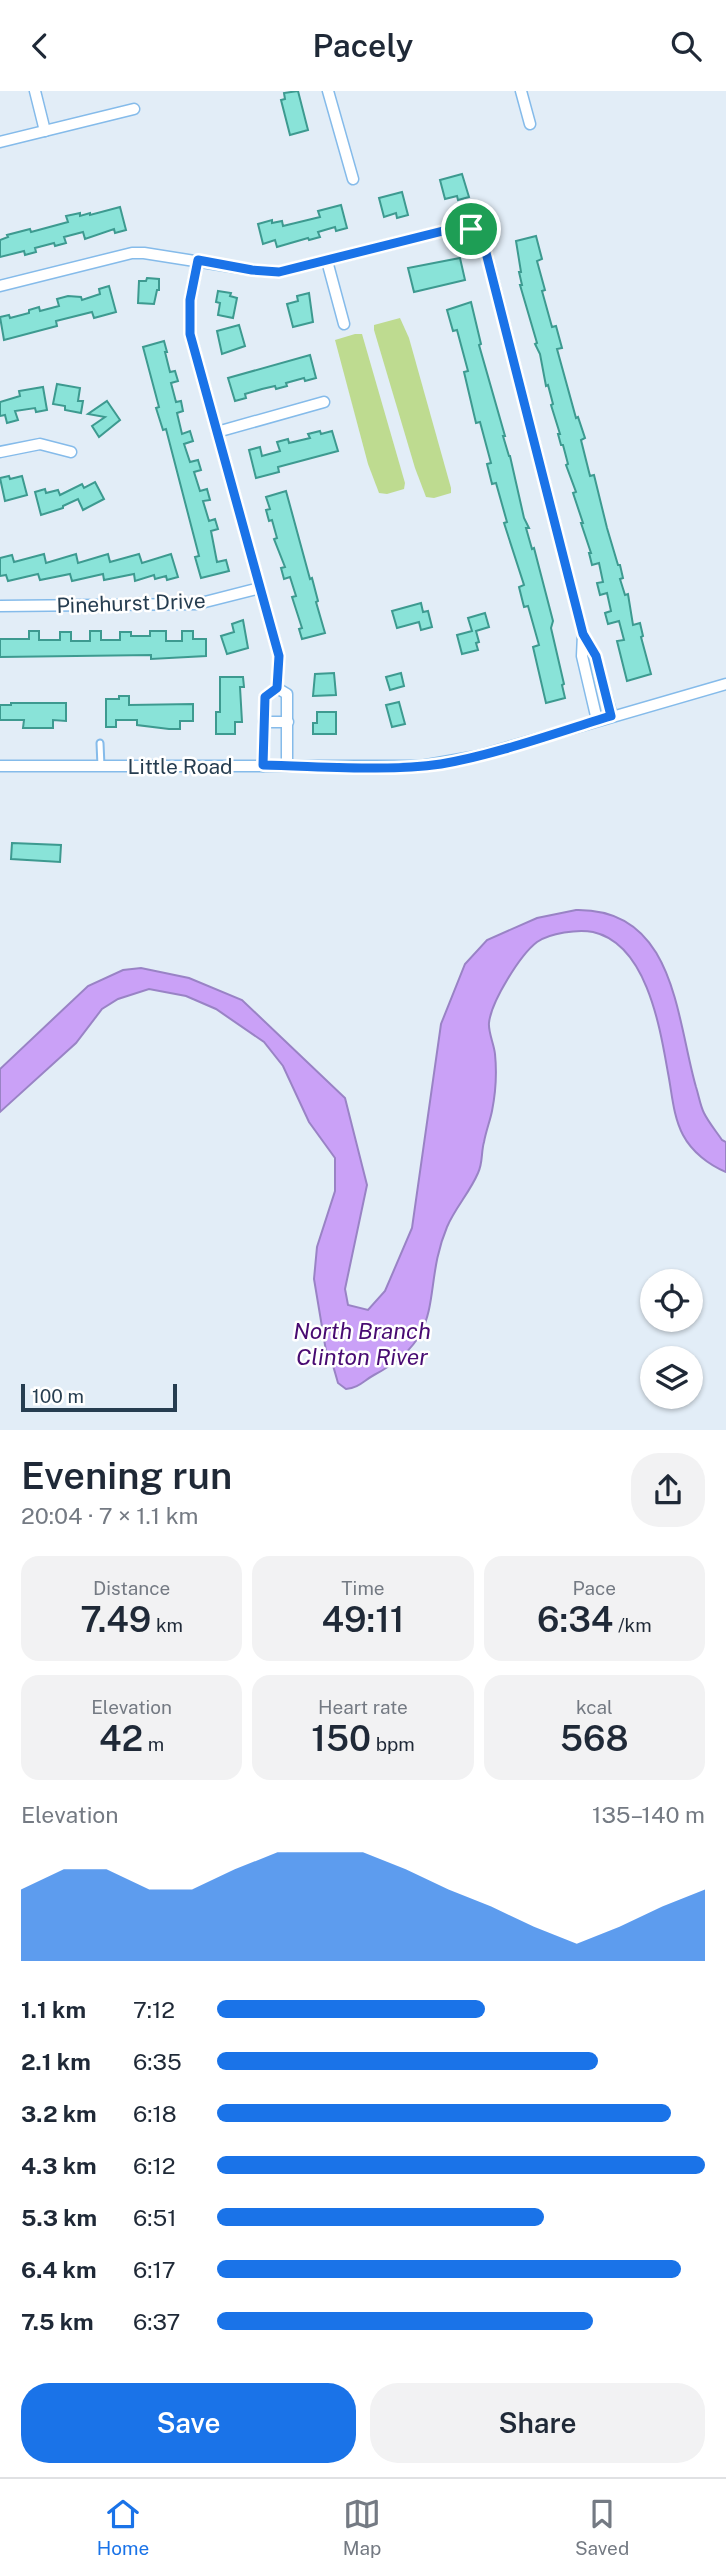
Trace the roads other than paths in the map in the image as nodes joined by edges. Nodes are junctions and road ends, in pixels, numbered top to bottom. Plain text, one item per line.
1 (35, 91) edge
2 (328, 91) edge
3 (521, 91) edge
4 (134, 109) dead end
5 (530, 124) dead end
6 (45, 131) junction
7 (0, 142) edge
8 (353, 179) dead end
9 (198, 260) junction
10 (327, 261) junction
11 (0, 286) edge
12 (344, 324) dead end
13 (324, 402) dead end
14 (217, 432) junction
15 (0, 451) edge
16 (71, 452) dead end
17 (260, 589) junction
18 (0, 606) edge
19 (583, 634) junction
20 (601, 678) junction
21 (589, 682) junction
22 (726, 684) edge
23 (277, 688) junction
24 (611, 716) junction
25 (597, 720) junction
26 (264, 722) junction
27 (288, 722) junction
28 (100, 743) dead end
29 (263, 765) junction
30 (0, 766) edge
31 (101, 766) junction
32 (286, 766) junction

1 - 6 street
2 - 8 street
3 - 5 street
4 - 6 street
6 - 7 street
9 - 10 street
9 - 11 street
9 - 14 street
10 - 12 street
10 - 19 street
13 - 14 street
14 - 17 street
15 - 16 street
17 - 18 street, Pinehurst Drive
17 - 23 street
19 - 20 street
19 - 21 street
20 - 21 street
20 - 24 street
21 - 25 street
22 - 24 street, Little Road
23 - 26 street
23 - 27 street
24 - 25 street, Little Road
25 - 32 street, Little Road
26 - 27 street
26 - 29 street
27 - 32 street
28 - 31 lane
29 - 31 street, Little Road
29 - 32 street, Little Road
30 - 31 street, Little Road

